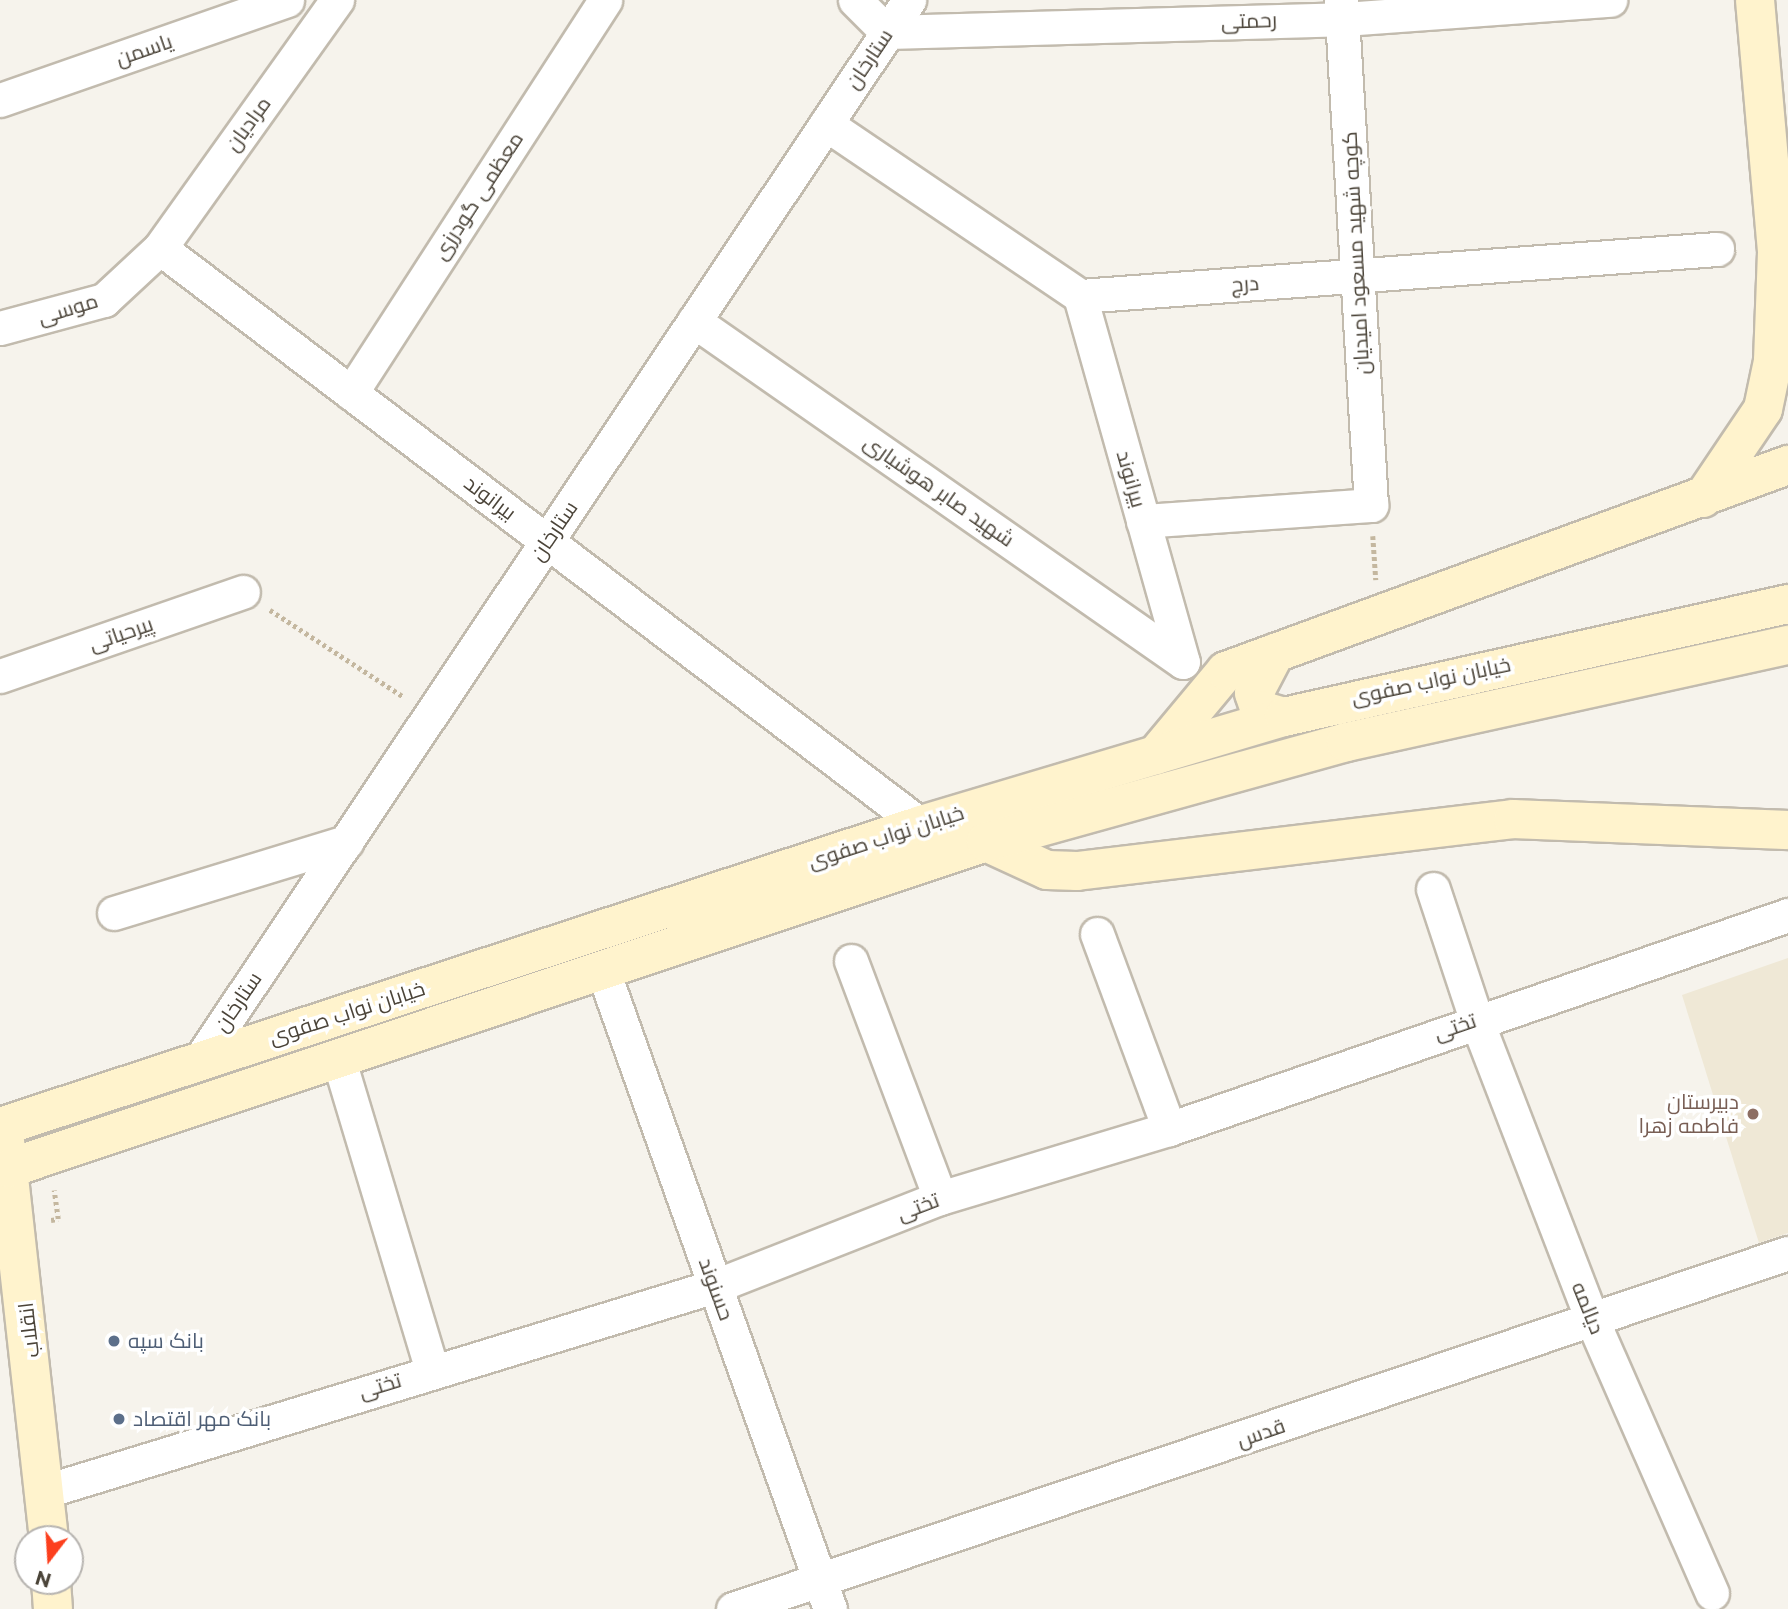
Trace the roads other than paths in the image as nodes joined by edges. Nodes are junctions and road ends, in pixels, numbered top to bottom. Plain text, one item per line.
1 (287, 0) edge
2 (337, 0) edge
3 (605, 0) edge
4 (855, 0) edge
5 (909, 0) edge
6 (1610, 0) edge
7 (1755, 0) edge
8 (1342, 9) edge
9 (887, 32) junction
10 (0, 100) edge
11 (826, 124) junction
12 (160, 248) junction
13 (1717, 249) dead end
14 (1784, 249) edge
15 (1358, 275) junction
16 (1080, 296) junction
17 (694, 321) junction
18 (0, 328) edge
19 (351, 393) junction
20 (1788, 465) edge
21 (1703, 498) junction
22 (1143, 521) junction
23 (547, 541) junction
24 (243, 592) road end
25 (1788, 604) edge
26 (1788, 645) edge
27 (1275, 653) junction
28 (1183, 662) joint
29 (0, 676) edge
30 (1284, 717) junction
31 (1156, 755) junction
32 (921, 825) junction
33 (1788, 830) edge
34 (346, 842) junction
35 (986, 842) junction
36 (1433, 889) dead end
37 (114, 914) dead end
38 (1788, 915) edge
39 (1097, 934) dead end
40 (851, 961) dead end
41 (602, 968) junction
42 (1476, 1019) junction
43 (338, 1057) junction
44 (199, 1061) junction
45 (1, 1125) edge
46 (1169, 1129) junction
47 (10, 1168) junction
48 (940, 1198) junction
49 (1788, 1253) edge
50 (715, 1286) junction
51 (1593, 1322) junction
52 (432, 1370) junction
53 (46, 1492) junction
54 (48, 1525) edge
55 (1712, 1593) dead end
56 (825, 1595) edge
57 (733, 1609) edge

1 - 10 street, یاسمن
2 - 12 street, مرادیان
3 - 19 street, معظمی گودرزی
4 - 9 street
5 - 9 street, ستارخان
6 - 8 street, رحمتی
7 - 14 main road
8 - 9 street, رحمتی
8 - 15 street, کوچه شهید مسعود امیدیان
9 - 11 street, ستارخان
11 - 16 street
11 - 17 street, ستارخان
12 - 18 street, موسی
12 - 19 street, بیرانوند
13 - 15 street, درج
14 - 21 main road
15 - 16 street, درج
15 - 22 street, کوچه شهید مسعود امیدیان
16 - 22 street, بیرانوند
17 - 23 street, ستارخان
17 - 28 street, شهید صابر هوشیاری
19 - 23 street, بیرانوند
20 - 21 main road
21 - 27 main road
22 - 28 street, بیرانوند
23 - 32 street, بیرانوند
23 - 34 street, ستارخان
24 - 29 street, پیرحیاتی
25 - 30 main road, خیابان نواب صفوی
26 - 35 main road, خیابان نواب صفوی
27 - 30 main road
27 - 31 main road
30 - 31 main road, خیابان نواب صفوی
31 - 32 main road, خیابان نواب صفوی
32 - 44 main road, خیابان نواب صفوی
33 - 35 main road
34 - 37 street
34 - 44 street, ستارخان
35 - 41 main road, خیابان نواب صفوی
36 - 42 street, دیالمه
38 - 42 street, تختی
39 - 46 street
40 - 48 street
41 - 43 main road, خیابان نواب صفوی
41 - 50 street, حسنوند
42 - 46 street, تختی
42 - 51 street, دیالمه
43 - 47 main road, خیابان نواب صفوی
43 - 52 street
44 - 45 main road, خیابان نواب صفوی
45 - 47 main road, انقلاب
46 - 48 street, تختی
47 - 53 main road, انقلاب
48 - 50 street, تختی
49 - 51 street, قدس
50 - 52 street, تختی
50 - 56 street, حسنوند
51 - 55 street, دیالمه
51 - 56 street, قدس
52 - 53 street, تختی
53 - 54 main road, انقلاب
56 - 57 street, قدس

